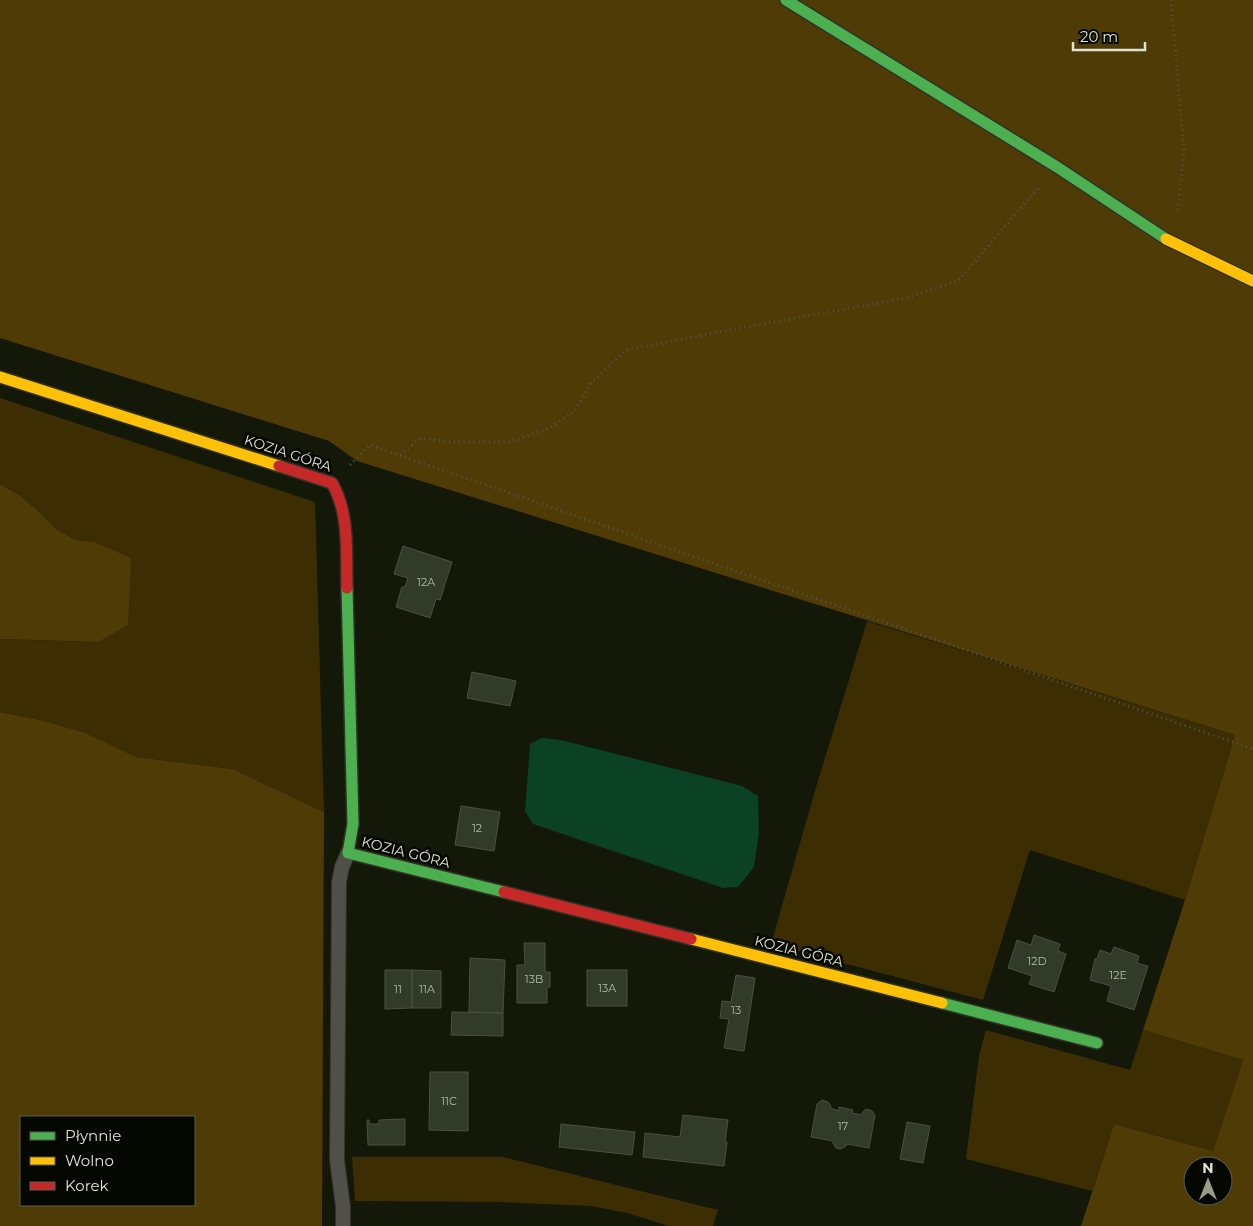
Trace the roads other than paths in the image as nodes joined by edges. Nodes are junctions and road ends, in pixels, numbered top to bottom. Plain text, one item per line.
1 (786, 0) edge
2 (1253, 281) edge
3 (0, 377) edge
4 (348, 853) junction
5 (1098, 1044) dead end
6 (343, 1226) edge

1 - 2 street
3 - 4 street, KOZIA GÓRA
4 - 5 street, KOZIA GÓRA
4 - 6 lane

